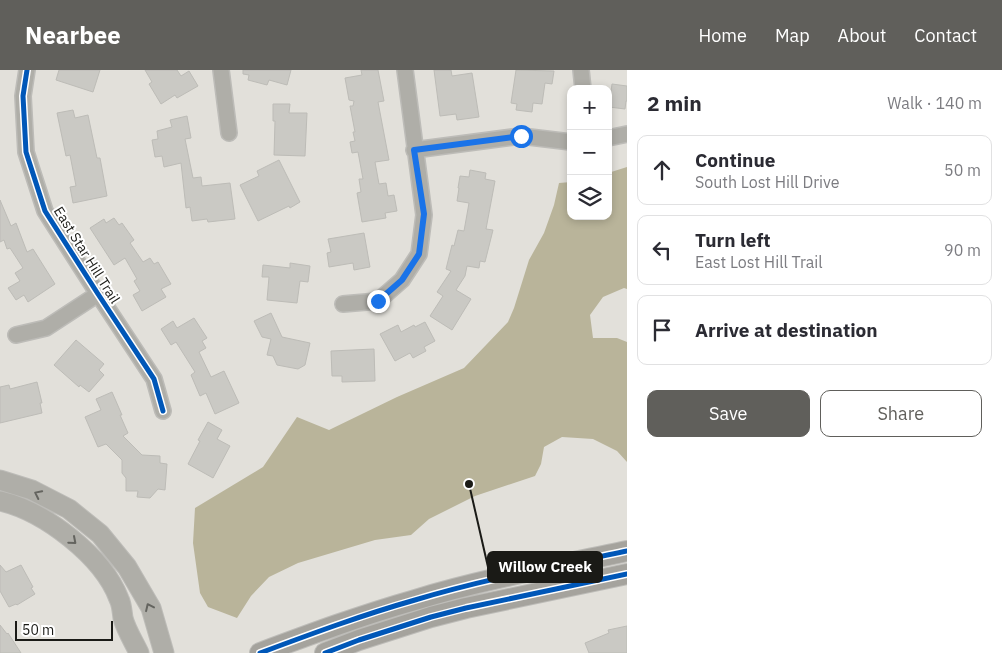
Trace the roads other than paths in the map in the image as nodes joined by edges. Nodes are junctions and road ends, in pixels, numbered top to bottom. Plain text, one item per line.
1 (27, 70) edge
2 (221, 70) edge
3 (404, 70) edge
4 (581, 70) edge
5 (583, 85) edge
6 (229, 133) dead end
7 (627, 134) edge
8 (612, 137) edge
9 (567, 142) edge
10 (414, 150) junction
11 (98, 294) junction
12 (343, 304) dead end
13 (16, 335) dead end
14 (163, 411) dead end
15 (0, 480) edge
16 (0, 501) edge
17 (627, 552) edge
18 (627, 574) edge
19 (139, 653) edge
20 (164, 653) edge
21 (260, 653) edge
22 (325, 653) edge

1 - 11 street, East Star Hill Trail
2 - 6 street
3 - 10 street
4 - 5 street
7 - 8 street
9 - 10 street
10 - 12 street
11 - 13 street, East Star Hill Trail
11 - 14 street, East Star Hill Trail
20 -> 15 street
16 -> 19 street
17 - 21 main road
18 - 22 main road

